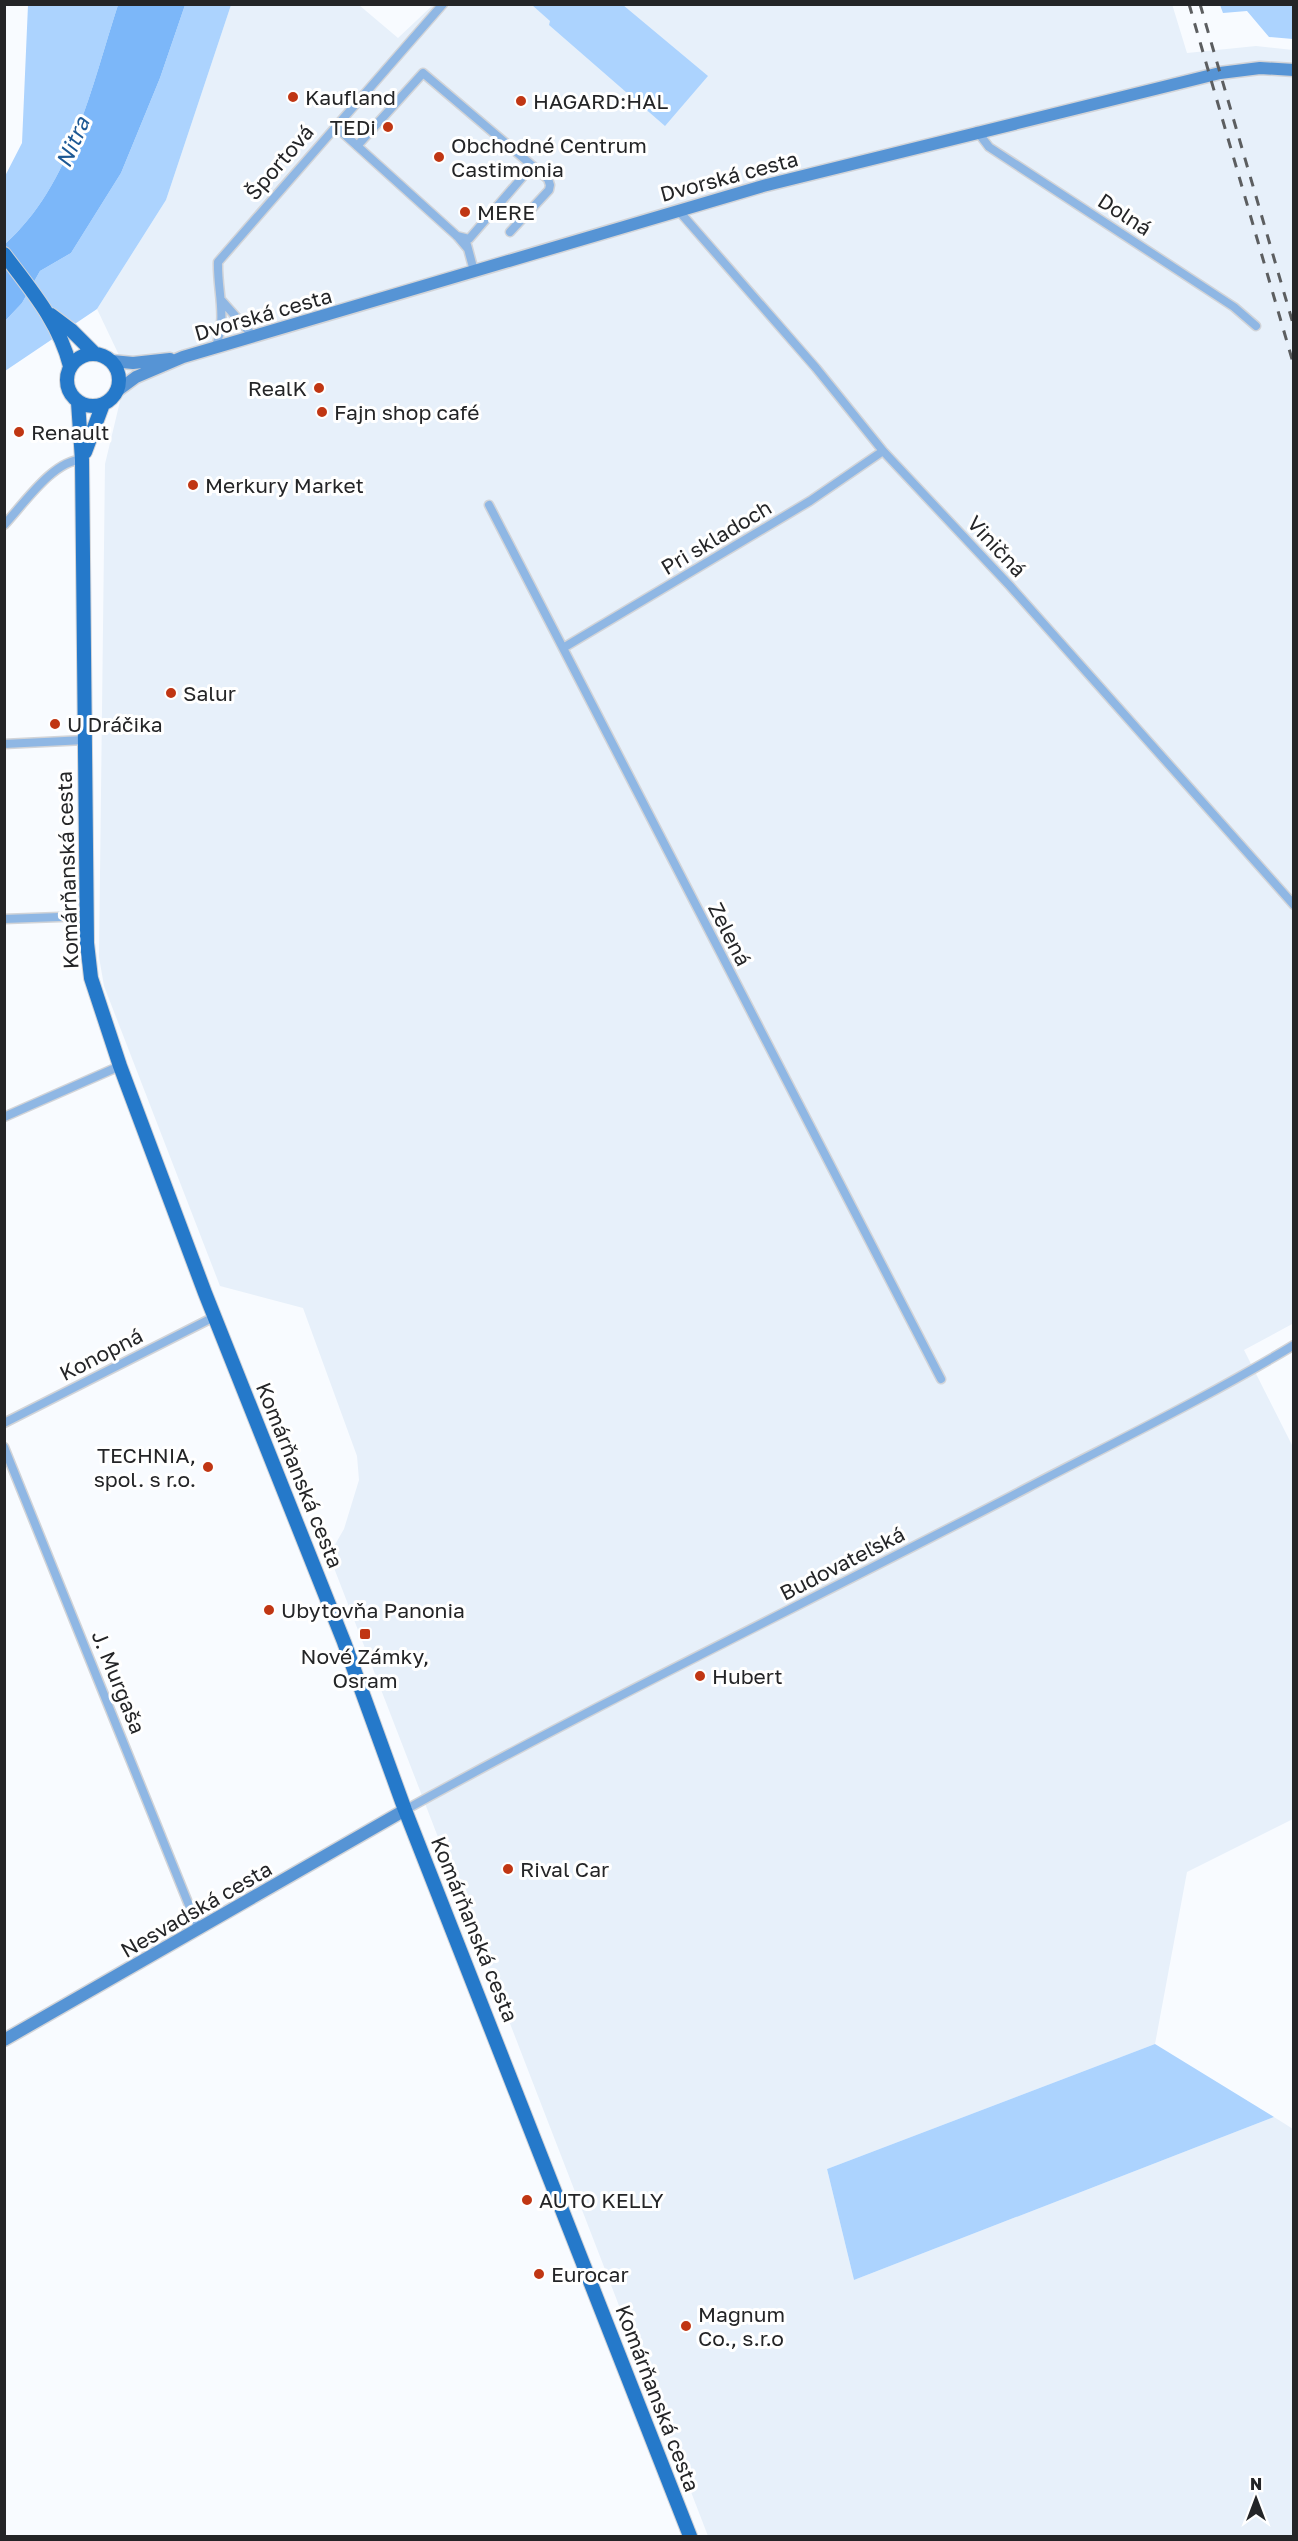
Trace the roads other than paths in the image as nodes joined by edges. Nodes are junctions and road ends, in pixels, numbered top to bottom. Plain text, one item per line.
1 (443, 4) edge
2 (1293, 70) edge
3 (334, 126) junction
4 (978, 131) junction
5 (357, 146) junction
6 (532, 166) junction
7 (678, 210) junction
8 (510, 232) dead end
9 (457, 236) junction
10 (469, 239) junction
11 (468, 249) junction
12 (4, 254) edge
13 (474, 271) junction
14 (222, 301) junction
15 (50, 313) junction
16 (1256, 326) dead end
17 (254, 337) junction
18 (215, 348) junction
19 (94, 353) junction
20 (183, 357) junction
21 (112, 361) junction
22 (70, 366) junction
23 (117, 391) junction
24 (78, 402) junction
25 (103, 404) junction
26 (883, 451) junction
27 (82, 460) junction
28 (489, 505) dead end
29 (4, 525) edge
30 (563, 648) junction
31 (85, 740) junction
32 (4, 744) edge
33 (1293, 905) edge
34 (87, 916) junction
35 (4, 919) edge
36 (120, 1066) junction
37 (4, 1117) edge
38 (214, 1317) junction
39 (1293, 1345) edge
40 (941, 1379) dead end
41 (4, 1423) edge
42 (4, 1447) edge
43 (405, 1810) junction
44 (199, 1930) junction
45 (4, 2040) edge
46 (690, 2536) edge

1 - 3 street, Športová
2 - 4 street, Dvorská cesta
3 - 5 street
3 - 14 street, Športová
4 - 7 street, Dvorská cesta
4 - 16 street, Dolná
5 - 6 street
5 - 9 street
6 - 8 street
6 - 10 street
7 - 13 street, Dvorská cesta
7 - 26 street, Viničná
9 - 10 street
9 - 11 street
10 - 11 street
11 - 13 street
12 - 15 main road
13 - 17 street, Dvorská cesta
14 - 17 street
14 - 18 street, Športová
15 - 19 main road
15 - 22 main road
17 - 18 street, Dvorská cesta
18 - 20 street, Dvorská cesta
19 - 21 main road
19 - 22 main road
20 - 21 street, Dvorská cesta
20 - 23 street, Dvorská cesta
21 - 23 main road
22 - 24 main road
23 - 25 main road
24 - 25 main road
24 - 27 main road, Komárňanská cesta
25 - 27 main road, Komárňanská cesta
26 - 30 street, Pri skladoch
26 - 33 street, Viničná
27 - 29 street
27 - 31 main road, Komárňanská cesta
28 - 30 street, Zelená
30 - 40 street, Zelená
31 - 32 street
31 - 34 main road, Komárňanská cesta
34 - 35 street
34 - 36 main road, Komárňanská cesta
36 - 37 street
36 - 38 main road, Komárňanská cesta
38 - 41 street, Konopná
38 - 43 main road, Komárňanská cesta
39 - 43 street, Budovateľská
42 - 44 street, J. Murgaša
43 - 44 street, Nesvadská cesta
43 - 46 main road, Komárňanská cesta
44 - 45 street, Nesvadská cesta

